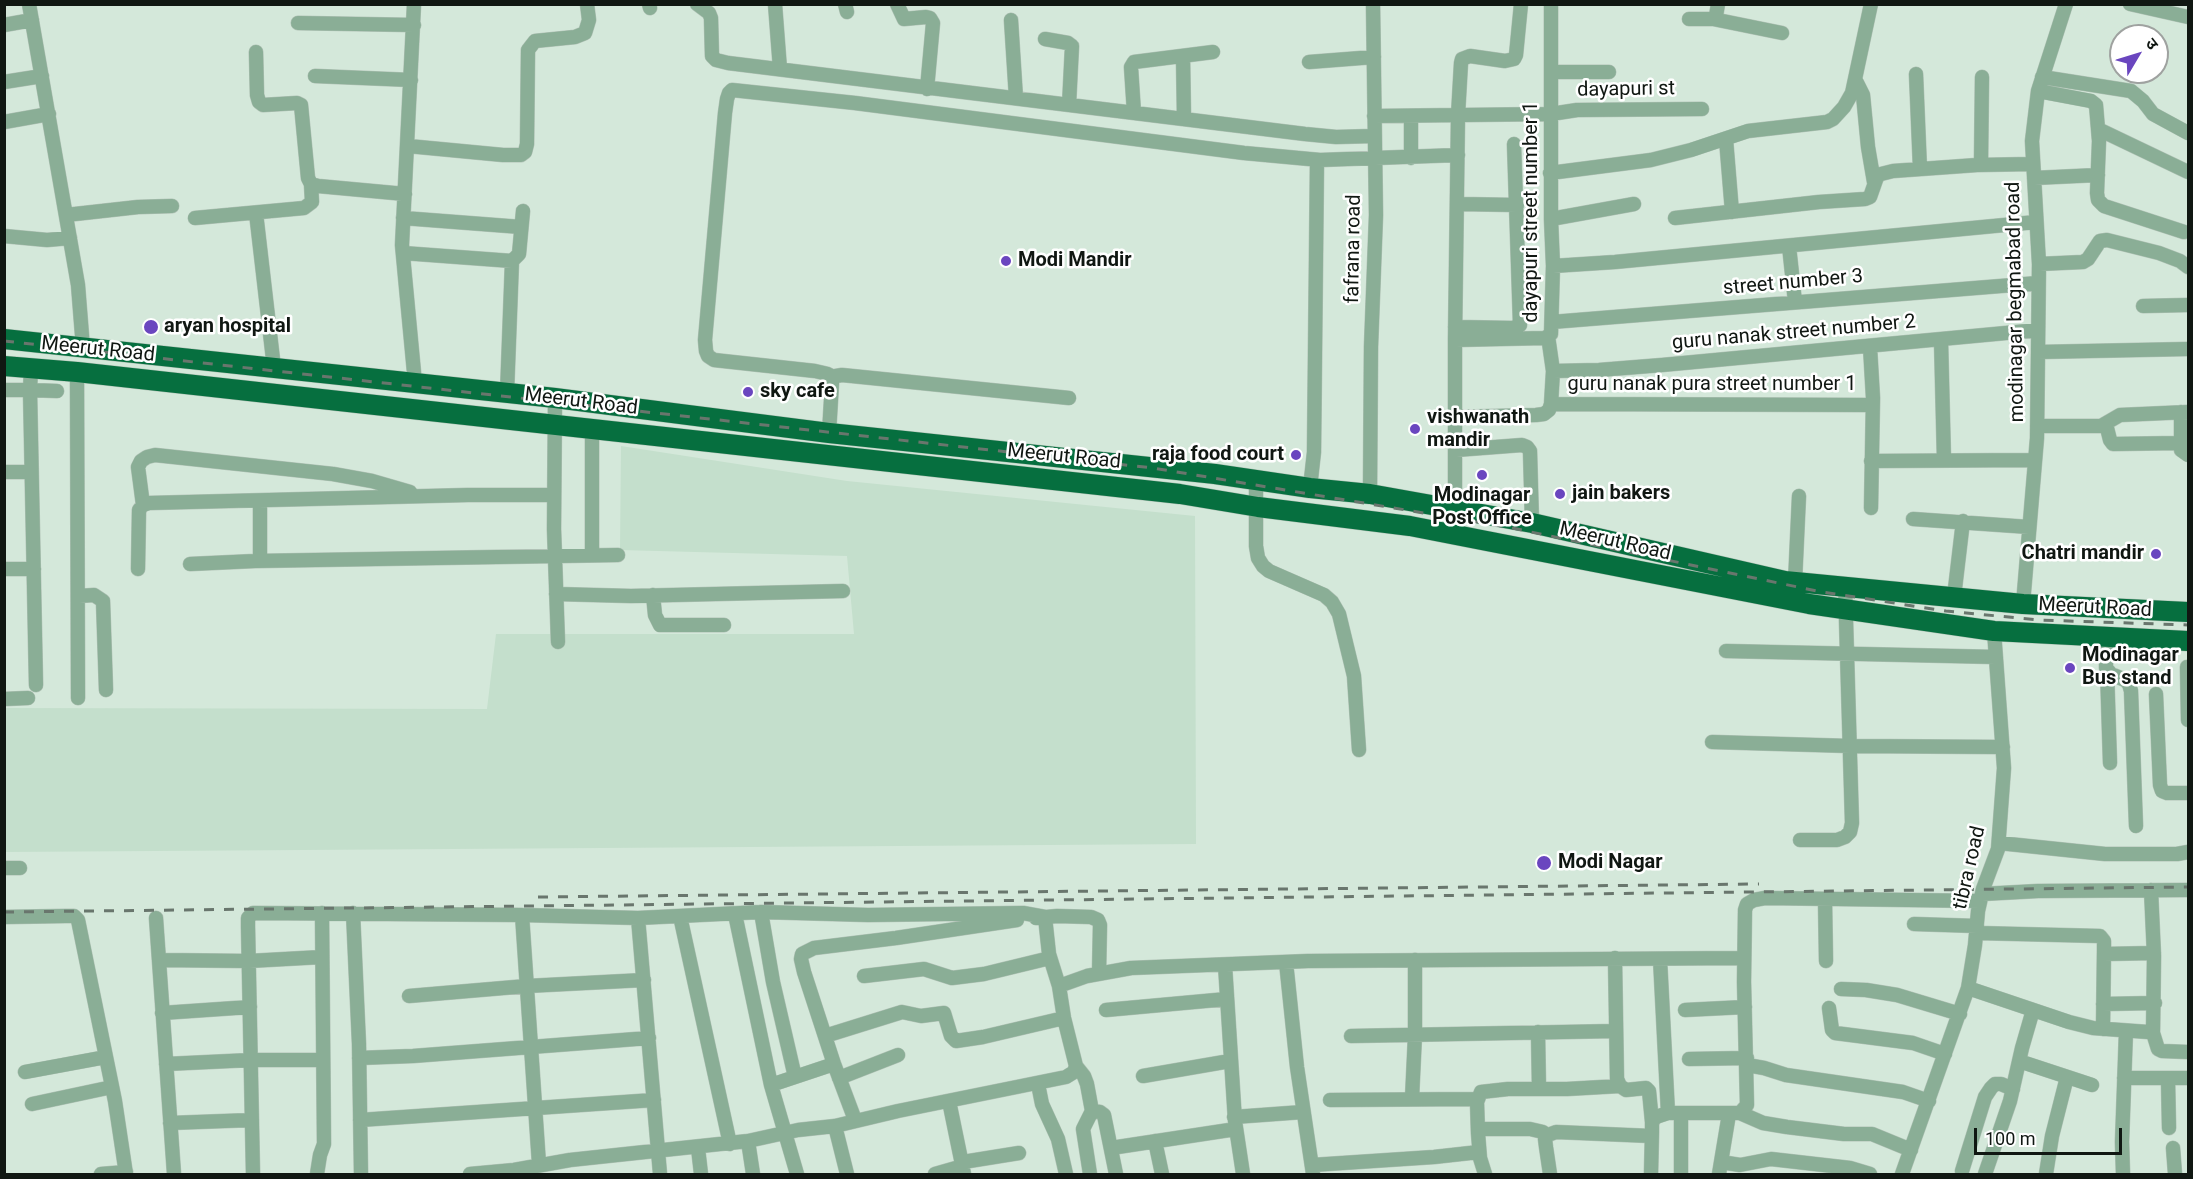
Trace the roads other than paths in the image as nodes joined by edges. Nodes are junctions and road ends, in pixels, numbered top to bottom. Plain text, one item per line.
1 (29, 4) edge
2 (414, 4) edge
3 (587, 4) edge
4 (698, 4) edge
5 (775, 4) edge
6 (897, 4) edge
7 (1373, 4) edge
8 (1521, 4) edge
9 (1551, 4) edge
10 (1718, 4) edge
11 (1871, 4) edge
12 (2066, 4) edge
13 (2130, 4) edge
14 (2150, 6) edge
15 (2188, 17) edge
16 (1689, 19) dead end
17 (1713, 19) junction
18 (32, 20) junction
19 (1011, 20) dead end
20 (298, 23) dead end
21 (4, 25) edge
22 (414, 25) junction
23 (1782, 33) dead end
24 (1045, 39) dead end
25 (256, 52) dead end
26 (1213, 52) dead end
27 (1183, 56) junction
28 (1374, 57) junction
29 (1309, 62) dead end
30 (780, 69) junction
31 (1552, 72) junction
32 (1609, 72) dead end
33 (1916, 74) dead end
34 (42, 76) junction
35 (315, 76) dead end
36 (1982, 77) dead end
37 (2042, 77) junction
38 (1855, 79) junction
39 (411, 80) junction
40 (4, 82) edge
41 (927, 89) junction
42 (2038, 91) junction
43 (1016, 98) junction
44 (1069, 105) junction
45 (1702, 109) dead end
46 (1134, 113) junction
47 (49, 114) junction
48 (1551, 114) junction
49 (1458, 115) junction
50 (1374, 116) junction
51 (1412, 116) junction
52 (1184, 119) junction
53 (4, 122) edge
54 (2098, 129) junction
55 (2188, 133) edge
56 (1374, 136) junction
57 (1726, 139) junction
58 (1514, 144) dead end
59 (408, 146) junction
60 (1458, 155) junction
61 (1411, 158) junction
62 (1317, 160) junction
63 (1374, 160) junction
64 (2033, 164) junction
65 (1981, 165) junction
66 (1920, 169) junction
67 (2188, 172) edge
68 (1551, 174) junction
69 (2098, 175) junction
70 (2034, 178) junction
71 (1874, 182) junction
72 (311, 183) junction
73 (405, 194) junction
74 (1458, 204) junction
75 (1634, 204) dead end
76 (1517, 205) junction
77 (172, 206) dead end
78 (523, 211) dead end
79 (1732, 212) junction
80 (256, 213) junction
81 (66, 215) junction
82 (195, 218) dead end
83 (404, 218) junction
84 (1675, 218) dead end
85 (1551, 219) junction
86 (2036, 222) junction
87 (521, 227) junction
88 (2184, 231) dead end
89 (4, 236) edge
90 (70, 238) junction
91 (1789, 246) junction
92 (403, 253) junction
93 (512, 261) junction
94 (2038, 264) junction
95 (1553, 266) junction
96 (2188, 267) edge
97 (2038, 283) junction
98 (1796, 302) junction
99 (2188, 305) edge
100 (2143, 306) dead end
101 (1552, 322) junction
102 (2038, 330) junction
103 (1455, 334) junction
104 (1548, 336) junction
105 (4, 339) edge
106 (1941, 339) junction
107 (1870, 347) junction
108 (83, 348) junction
109 (2188, 348) edge
110 (2038, 352) junction
111 (4, 366) edge
112 (31, 368) junction
113 (274, 368) junction
114 (1553, 371) junction
115 (77, 372) junction
116 (830, 376) junction
117 (415, 383) junction
118 (4, 390) edge
119 (30, 390) junction
120 (57, 391) dead end
121 (507, 393) junction
122 (555, 398) junction
123 (1069, 398) dead end
124 (1551, 404) junction
125 (1872, 405) junction
126 (2185, 412) edge
127 (1455, 417) junction
128 (2106, 423) junction
129 (555, 424) junction
130 (2037, 426) junction
131 (592, 428) junction
132 (829, 432) junction
133 (2180, 443) junction
134 (1456, 450) junction
135 (2188, 455) edge
136 (1871, 460) junction
137 (2035, 460) junction
138 (1944, 461) junction
139 (1194, 471) junction
140 (4, 472) edge
141 (31, 472) junction
142 (1256, 480) junction
143 (1310, 488) junction
144 (1370, 494) junction
145 (554, 495) junction
146 (423, 496) junction
147 (1192, 496) junction
148 (1799, 496) dead end
149 (260, 501) junction
150 (143, 505) junction
151 (1258, 507) junction
152 (1870, 508) dead end
153 (1455, 509) junction
154 (1913, 519) dead end
155 (1964, 521) junction
156 (1532, 523) junction
157 (2029, 527) junction
158 (592, 555) junction
159 (618, 555) dead end
160 (555, 556) junction
161 (255, 561) junction
162 (190, 564) dead end
163 (138, 568) dead end
164 (4, 569) edge
165 (34, 569) junction
166 (1795, 582) junction
167 (1845, 586) junction
168 (843, 591) dead end
169 (556, 594) junction
170 (653, 595) junction
171 (79, 596) junction
172 (1954, 597) junction
173 (2023, 604) junction
174 (1846, 609) junction
175 (2188, 612) edge
176 (724, 625) dead end
177 (1994, 631) junction
178 (2106, 637) junction
179 (2188, 641) edge
180 (558, 642) dead end
181 (1725, 651) dead end
182 (1848, 654) junction
183 (1996, 657) junction
184 (2187, 667) edge
185 (2108, 670) junction
186 (36, 685) dead end
187 (106, 690) dead end
188 (2156, 694) dead end
189 (28, 698) dead end
190 (78, 698) dead end
191 (4, 699) edge
192 (2188, 720) edge
193 (1712, 742) dead end
194 (1851, 746) junction
195 (2003, 747) junction
196 (1359, 750) dead end
197 (2110, 763) dead end
198 (2188, 793) edge
199 (2136, 826) dead end
200 (1800, 840) dead end
201 (1999, 843) junction
202 (2188, 852) edge
203 (4, 868) edge
204 (20, 868) dead end
205 (2151, 890) junction
206 (2188, 890) edge
207 (1981, 897) junction
208 (1825, 899) junction
209 (761, 912) junction
210 (322, 913) junction
211 (353, 913) junction
212 (735, 914) junction
213 (522, 915) junction
214 (680, 916) junction
215 (4, 917) edge
216 (1045, 917) junction
217 (156, 918) dead end
218 (638, 918) junction
219 (1914, 924) dead end
220 (1977, 929) junction
221 (2154, 953) junction
222 (2104, 954) junction
223 (322, 957) junction
224 (1050, 958) junction
225 (1615, 958) junction
226 (1744, 958) junction
227 (1660, 959) junction
228 (159, 960) junction
229 (1415, 960) junction
230 (249, 961) junction
231 (1826, 961) dead end
232 (1286, 962) junction
233 (1225, 965) junction
234 (1099, 974) junction
235 (864, 976) dead end
236 (644, 980) junction
237 (527, 986) junction
238 (1059, 986) junction
239 (1968, 987) junction
240 (1841, 989) dead end
241 (409, 996) dead end
242 (1227, 999) junction
243 (2155, 1003) junction
244 (2103, 1004) junction
245 (250, 1007) junction
246 (1745, 1007) junction
247 (1829, 1008) dead end
248 (1106, 1010) dead end
249 (1685, 1010) dead end
250 (2033, 1010) junction
251 (162, 1013) junction
252 (1960, 1014) junction
253 (1064, 1018) junction
254 (2103, 1029) junction
255 (2126, 1030) junction
256 (1616, 1031) junction
257 (1538, 1032) junction
258 (2153, 1034) junction
259 (1415, 1035) junction
260 (825, 1036) junction
261 (1351, 1036) dead end
262 (649, 1038) junction
263 (532, 1046) junction
264 (2188, 1052) edge
265 (1945, 1054) junction
266 (898, 1055) dead end
267 (106, 1057) junction
268 (359, 1058) junction
269 (323, 1059) junction
270 (1689, 1059) dead end
271 (251, 1060) junction
272 (1230, 1061) junction
273 (1747, 1061) junction
274 (2019, 1061) junction
275 (166, 1064) junction
276 (834, 1064) junction
277 (1076, 1066) junction
278 (25, 1072) dead end
279 (1143, 1076) dead end
280 (795, 1077) junction
281 (2067, 1077) junction
282 (839, 1078) junction
283 (2124, 1078) junction
284 (2188, 1078) edge
285 (2169, 1079) junction
286 (771, 1084) junction
287 (1038, 1084) junction
288 (2092, 1085) dead end
289 (1620, 1086) junction
290 (112, 1087) junction
291 (1539, 1089) junction
292 (2013, 1089) junction
293 (1412, 1098) junction
294 (1477, 1099) junction
295 (654, 1100) junction
296 (1330, 1100) dead end
297 (949, 1101) junction
298 (1929, 1101) junction
299 (33, 1104) dead end
300 (536, 1108) junction
301 (1092, 1111) junction
302 (1304, 1112) junction
303 (1674, 1113) junction
304 (1735, 1114) junction
305 (252, 1120) junction
306 (360, 1120) junction
307 (855, 1120) junction
308 (170, 1123) junction
309 (1235, 1123) junction
310 (835, 1126) junction
311 (2169, 1128) dead end
312 (1478, 1129) junction
313 (1652, 1129) junction
314 (785, 1133) junction
315 (1547, 1137) junction
316 (748, 1141) junction
317 (1155, 1141) junction
318 (729, 1144) junction
319 (698, 1148) junction
320 (1111, 1148) junction
321 (2173, 1148) dead end
322 (1911, 1150) junction
323 (658, 1152) junction
324 (1479, 1152) junction
325 (1019, 1153) dead end
326 (539, 1164) junction
327 (963, 1167) edge
328 (1720, 1168) edge
329 (1313, 1170) edge
330 (1962, 1171) dead end
331 (126, 1173) edge
332 (101, 1174) edge
333 (174, 1174) edge
334 (253, 1174) edge
335 (317, 1174) edge
336 (361, 1174) edge
337 (470, 1174) edge
338 (660, 1174) edge
339 (701, 1174) edge
340 (753, 1174) edge
341 (797, 1174) edge
342 (847, 1174) edge
343 (935, 1174) edge
344 (1066, 1174) edge
345 (1090, 1174) edge
346 (1116, 1174) edge
347 (1162, 1174) edge
348 (1243, 1174) edge
349 (1485, 1174) edge
350 (1550, 1174) edge
351 (1651, 1174) edge
352 (1680, 1174) edge
353 (1870, 1174) edge
354 (1902, 1174) edge
355 (1985, 1174) edge
356 (2046, 1174) edge
357 (2123, 1174) edge
358 (2175, 1174) edge

1 - 18 street
2 - 22 street
3 - 59 street
4 - 30 street
5 - 30 street
6 - 41 street
7 - 28 street, fafrana road
8 - 49 street
9 - 31 street, dayapuri street number 1
10 - 17 street
11 - 38 street
12 - 37 street, modinagar begmabad road
13 - 14 street
14 - 15 street
16 - 17 street
17 - 23 street
18 - 21 street
18 - 34 street
19 - 43 street
20 - 22 street
22 - 39 street
24 - 44 street
25 - 72 street
26 - 27 street
27 - 46 street
27 - 52 street
28 - 29 street
28 - 50 street, fafrana road
30 - 41 street
31 - 32 street
31 - 48 street, dayapuri street number 1
33 - 66 street
34 - 40 street
34 - 47 street
35 - 39 street
36 - 65 street
37 - 42 street, modinagar begmabad road
37 - 55 street
38 - 57 street
38 - 71 street
39 - 59 street
41 - 43 street
42 - 54 street
42 - 64 street, modinagar begmabad road
43 - 44 street
44 - 46 street
45 - 48 street, dayapuri st
46 - 52 street
47 - 53 street
47 - 81 street
48 - 49 street, dayapuri st
48 - 68 street, dayapuri street number 1
49 - 51 street, dayapuri st
49 - 60 street
50 - 51 street, dayapuri st
50 - 56 street, fafrana road
51 - 61 street
52 - 56 street
54 - 67 street
54 - 69 street
56 - 63 street, fafrana road
57 - 68 street
57 - 79 street
58 - 76 street
59 - 73 street
60 - 61 street
60 - 74 street
61 - 63 street
62 - 63 street
62 - 116 street
62 - 143 street, fafrana road
63 - 144 street, fafrana road
64 - 65 street
64 - 70 street, modinagar begmabad road
65 - 66 street
66 - 71 street
68 - 85 street, dayapuri street number 1
69 - 70 street
69 - 88 street
70 - 86 street, modinagar begmabad road
71 - 79 street
72 - 73 street
72 - 80 street
73 - 83 street
74 - 76 street
74 - 103 street
75 - 85 street
76 - 103 street
77 - 81 street
78 - 87 street
79 - 84 street
80 - 82 street
80 - 113 street
81 - 90 street
83 - 87 street
83 - 92 street
85 - 95 street, dayapuri street number 1
86 - 91 street, street number 3
86 - 94 street, modinagar begmabad road
87 - 93 street
89 - 90 street
90 - 108 street
91 - 95 street, street number 3
91 - 98 street
92 - 93 street
92 - 117 street
93 - 121 street
94 - 96 street
94 - 97 street, modinagar begmabad road
95 - 101 street, dayapuri street number 1
97 - 98 street, street number 3
97 - 102 street, modinagar begmabad road
98 - 101 street, street number 3
99 - 100 street
101 - 104 street, dayapuri street number 1
102 - 106 street, guru nanak street number 2
102 - 110 street, modinagar begmabad road
103 - 104 street, dayapuri street number 1
103 - 127 street
104 - 114 street
105 - 108 highway, Meerut Road
106 - 107 street, guru nanak street number 2
106 - 138 street
107 - 114 street, guru nanak street number 2
107 - 125 street
108 - 113 highway, Meerut Road
109 - 110 street
110 - 130 street, modinagar begmabad road
111 - 112 highway, Meerut Road
112 - 115 highway, Meerut Road
112 - 119 street
113 - 117 highway, Meerut Road
114 - 124 street
115 - 129 highway, Meerut Road
115 - 171 street
116 - 123 street
116 - 132 street
117 - 121 highway, Meerut Road
118 - 119 street
119 - 120 street
119 - 141 street
121 - 122 highway, Meerut Road
122 - 129 street
122 - 132 highway, Meerut Road
124 - 125 street, guru nanak pura street number 1
124 - 127 street
125 - 136 street
126 - 128 street
126 - 133 street
127 - 134 street
128 - 130 street
128 - 133 street
129 - 131 highway, Meerut Road
129 - 145 street
130 - 137 street, modinagar begmabad road
131 - 147 highway, Meerut Road
131 - 158 street
132 - 139 highway, Meerut Road
133 - 135 street
134 - 153 street
134 - 156 street
136 - 138 street
136 - 152 street
137 - 138 street
137 - 157 street, modinagar begmabad road
139 - 142 highway, Meerut Road
139 - 147 highway
140 - 141 street
141 - 165 street
142 - 143 highway, Meerut Road
142 - 151 street
143 - 144 highway, Meerut Road
144 - 153 highway, Meerut Road
145 - 146 street
145 - 160 street
146 - 149 street
146 - 150 street
147 - 151 highway, Meerut Road
148 - 166 street
149 - 150 street
149 - 161 street
150 - 163 street
151 - 174 highway, Meerut Road
151 - 196 street
153 - 156 highway, Meerut Road
154 - 155 street
155 - 157 street
155 - 172 street
156 - 166 highway, Meerut Road
157 - 173 street, modinagar begmabad road
158 - 159 street
158 - 160 street
160 - 161 street
160 - 169 street
161 - 162 street
164 - 165 street
165 - 186 street
166 - 167 highway, Meerut Road
167 - 172 highway, Meerut Road
167 - 174 street
168 - 170 street
169 - 170 street
169 - 180 street
170 - 176 street
171 - 187 street
171 - 190 street
172 - 173 highway, Meerut Road
173 - 175 highway, Meerut Road
174 - 177 highway, Meerut Road
174 - 182 street
177 - 178 highway, Meerut Road
177 - 183 street, tibra road
178 - 179 highway, Meerut Road
178 - 185 street
181 - 182 street
182 - 183 street
182 - 194 street
183 - 195 street, tibra road
184 - 192 street
185 - 197 street
185 - 199 street
188 - 198 street
189 - 191 street
193 - 194 street
194 - 195 street
194 - 200 street
195 - 201 street, tibra road
201 - 202 street
201 - 207 street, tibra road
203 - 204 street
205 - 206 street
205 - 207 street
205 - 221 street
207 - 208 street
207 - 220 street, tibra road
208 - 226 street
208 - 231 street
209 - 212 street
209 - 216 street
209 - 280 street
210 - 211 street
210 - 223 street
210 - 230 street
211 - 213 street
211 - 268 street
212 - 214 street
212 - 286 street
213 - 218 street
213 - 237 street
214 - 218 street
214 - 318 street
215 - 267 street
216 - 224 street
216 - 234 street
216 - 260 street
217 - 228 street
218 - 236 street
219 - 220 street
220 - 222 street
220 - 239 street, tibra road
221 - 222 street
221 - 243 street
222 - 244 street
223 - 230 street
223 - 269 street
224 - 235 street
224 - 238 street
225 - 227 street
225 - 229 street
225 - 256 street
226 - 227 street
226 - 246 street
227 - 303 street
228 - 230 street
228 - 251 street
229 - 232 street
229 - 259 street
230 - 245 street
232 - 233 street
232 - 302 street
233 - 234 street
233 - 242 street
234 - 238 street
236 - 237 street
236 - 262 street
237 - 241 street
237 - 263 street
238 - 253 street
239 - 250 street
239 - 252 street, tibra road
240 - 252 street
242 - 248 street
242 - 272 street
243 - 244 street
243 - 258 street
244 - 254 street
245 - 251 street
245 - 271 street
246 - 249 street
246 - 273 street
247 - 265 street
250 - 254 street
250 - 274 street
251 - 275 street
252 - 265 street, tibra road
253 - 260 street
253 - 277 street
254 - 255 street
255 - 258 street
255 - 283 street
256 - 257 street
256 - 289 street
257 - 259 street
257 - 291 street
258 - 264 street
259 - 261 street
259 - 293 street
260 - 276 street
262 - 263 street
262 - 295 street
263 - 268 street
263 - 300 street
265 - 298 street, tibra road
266 - 282 street
267 - 278 street
267 - 290 street
268 - 306 street
269 - 271 street
269 - 335 street
270 - 273 street
271 - 275 street
271 - 305 street
272 - 279 street
272 - 309 street
273 - 298 street
273 - 304 street
274 - 281 street
274 - 292 street
275 - 308 street
276 - 280 street
276 - 282 street
277 - 287 street
277 - 301 street
280 - 286 street
281 - 288 street
281 - 356 street
282 - 307 street
283 - 285 street
283 - 357 street
284 - 285 street
285 - 311 street
286 - 314 street
287 - 297 street
287 - 344 street
289 - 291 street
289 - 313 street
290 - 299 street
290 - 331 street
291 - 294 street
292 - 330 street
292 - 355 street
293 - 294 street
293 - 296 street
294 - 312 street
295 - 300 street
295 - 323 street
297 - 307 street
297 - 327 street
298 - 322 street, tibra road
300 - 306 street
300 - 326 street
301 - 320 street
301 - 345 street
302 - 309 street
302 - 329 street
303 - 304 street
303 - 313 street
303 - 352 street
304 - 322 street
304 - 328 street
305 - 308 street
305 - 334 street
306 - 336 street
307 - 310 street
308 - 333 street
309 - 317 street
309 - 348 street
310 - 314 street
310 - 342 street
312 - 315 street
312 - 324 street
313 - 315 street
313 - 351 street
314 - 316 street
314 - 341 street
315 - 350 street
316 - 318 street
316 - 340 street
317 - 320 street
317 - 347 street
318 - 319 street
319 - 323 street
319 - 339 street
320 - 346 street
321 - 358 street
322 - 354 street, tibra road
323 - 326 street
323 - 338 street
324 - 329 street
324 - 349 street
325 - 327 street
326 - 337 street
327 - 343 street
328 - 353 street
331 - 332 street

